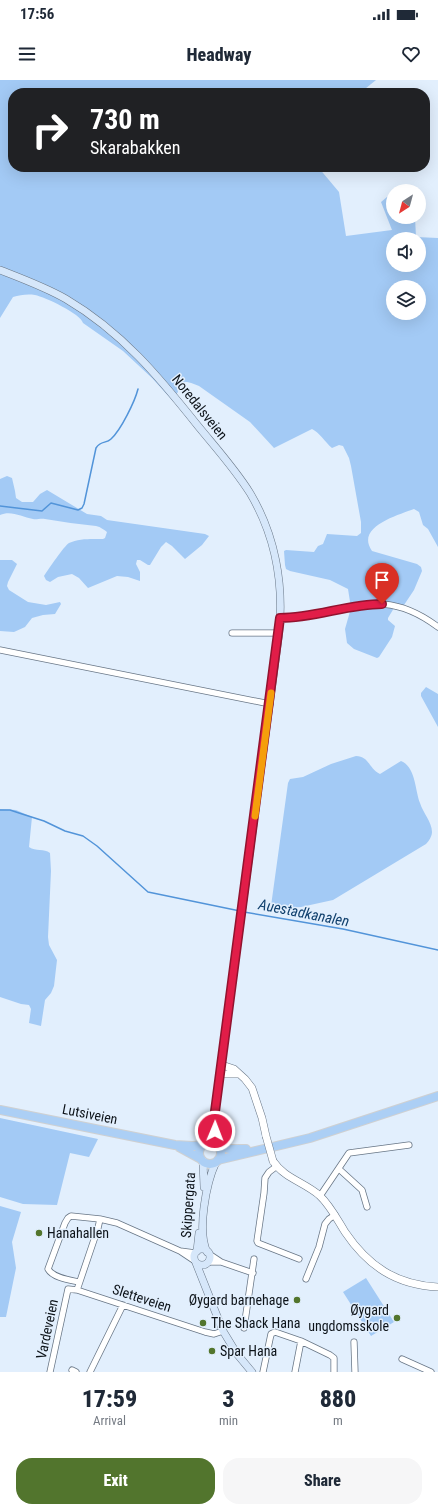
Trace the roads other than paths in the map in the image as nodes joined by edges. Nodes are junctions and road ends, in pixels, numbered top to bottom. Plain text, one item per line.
1 (0, 270) edge
2 (280, 618) junction
3 (438, 627) edge
4 (232, 633) dead end
5 (279, 633) junction
6 (0, 650) edge
7 (270, 704) junction
8 (222, 1065) junction
9 (221, 1074) junction
10 (238, 1074) junction
11 (438, 1096) edge
12 (0, 1110) edge
13 (214, 1119) junction
14 (205, 1144) junction
15 (174, 1145) junction
16 (217, 1145) junction
17 (409, 1145) dead end
18 (261, 1149) junction
19 (202, 1160) junction
20 (217, 1161) junction
21 (275, 1163) junction
22 (339, 1170) junction
23 (320, 1196) junction
24 (367, 1207) dead end
25 (334, 1215) junction
26 (100, 1219) junction
27 (180, 1251) junction
28 (196, 1252) junction
29 (208, 1253) junction
30 (254, 1259) dead end
31 (299, 1259) dead end
32 (195, 1262) junction
33 (221, 1262) junction
34 (208, 1263) junction
35 (253, 1273) junction
36 (306, 1279) dead end
37 (79, 1282) junction
38 (206, 1286) junction
39 (438, 1287) edge
40 (67, 1290) joint
41 (77, 1290) junction
42 (123, 1305) junction
43 (244, 1328) dead end
44 (221, 1329) junction
45 (301, 1341) junction
46 (354, 1342) dead end
47 (402, 1358) dead end
48 (50, 1372) edge
49 (90, 1372) edge
50 (252, 1372) edge
51 (263, 1372) edge
52 (296, 1372) edge
53 (334, 1372) edge
54 (355, 1372) edge
55 (431, 1372) edge

1 - 2 main road, Noredalsveien
2 - 3 street
2 - 5 main road, Noredalsveien
4 - 5 street
5 - 7 main road, Noredalsveien
6 - 7 street
7 - 8 main road, Noredalsveien
8 - 9 main road, Noredalsveien
8 - 10 street
9 - 10 street
9 - 13 main road, Noredalsveien
10 - 21 street, bridge
11 - 18 main road
12 - 15 main road, Lutsiveien
13 - 14 main road, Noredalsveien
13 - 16 main road, Noredalsveien
14 - 15 main road, Lutsiveien
14 - 16 main road
14 - 19 main road
15 - 19 main road, Lutsiveien
16 - 18 main road
16 - 20 main road
17 - 22 street
18 - 20 main road
19 - 20 main road
19 - 28 main road, Skippergata
20 - 29 main road, Skippergata
21 - 23 street
21 - 31 street
22 - 23 street
22 - 24 street
23 - 25 street
25 - 36 street
25 - 39 street
26 - 27 street
26 - 37 street
26 - 37 street
27 - 28 street
27 - 32 street
28 - 29 main road, Skippergata
28 - 32 main road, Skippergata
29 - 33 street
29 - 34 main road, Skippergata
30 - 35 street
32 - 34 main road
32 - 38 main road, Skippergata
33 - 34 street
33 - 35 street
34 - 38 main road, Skippergata
35 - 43 street
37 - 41 street
38 - 44 main road, Skippergata
40 - 41 street, Sletteveien
40 - 48 street, Vardeveien
41 - 42 street, Sletteveien
42 - 44 street, Sletteveien
42 - 49 street
44 - 50 main road, Skippergata
45 - 51 street
45 - 52 street
45 - 53 street
46 - 54 street
47 - 55 street

